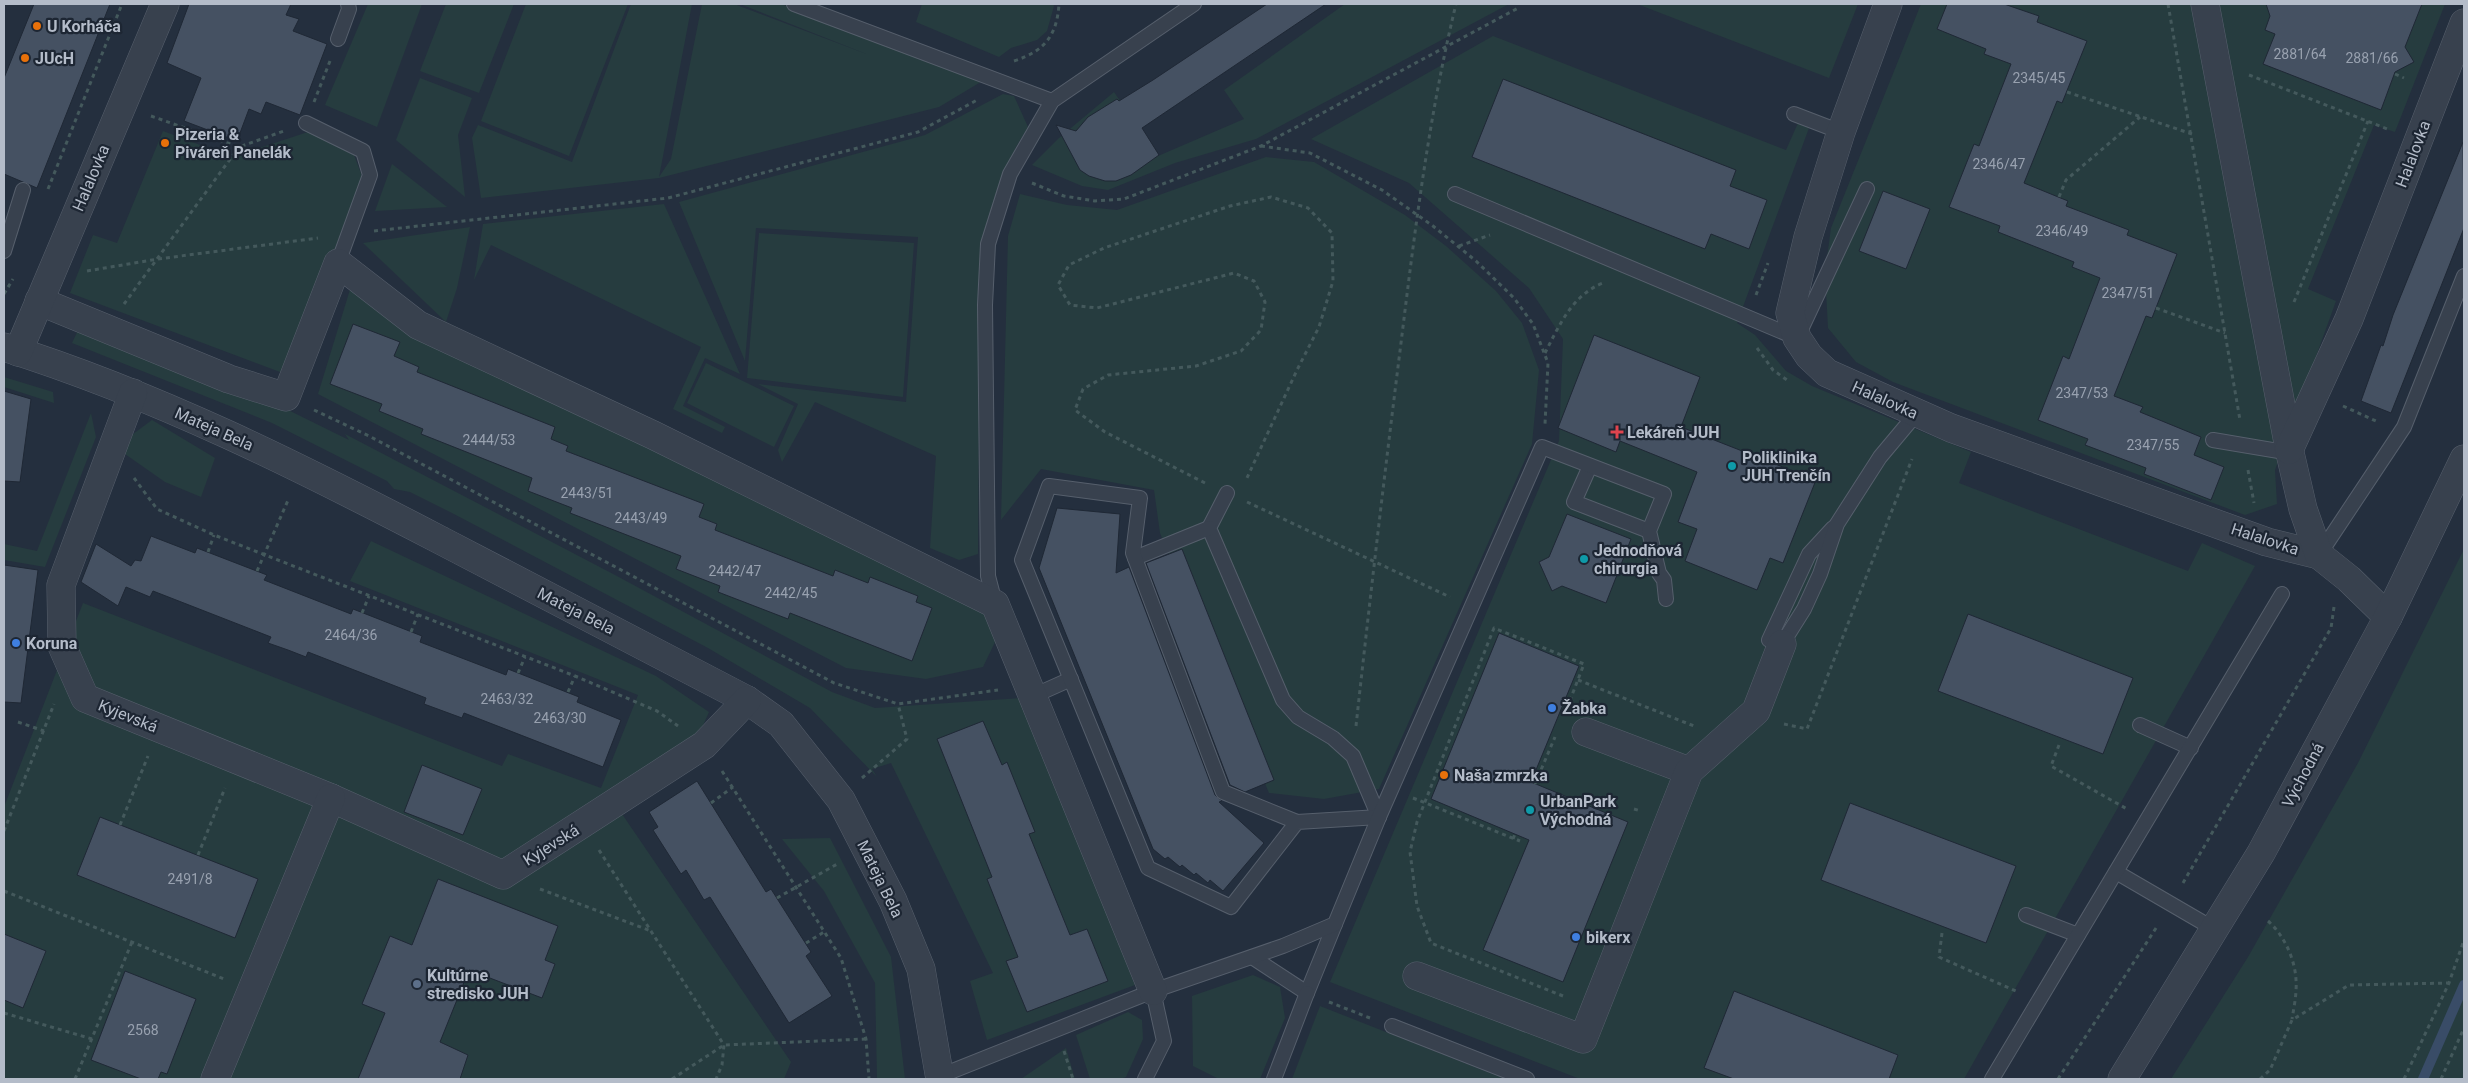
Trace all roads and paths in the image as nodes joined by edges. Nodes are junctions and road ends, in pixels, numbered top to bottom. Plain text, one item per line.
1 (122, 4) edge
2 (165, 4) edge
3 (348, 4) edge
4 (794, 4) edge
5 (1059, 4) edge
6 (1194, 4) edge
7 (1456, 4) edge
8 (1888, 4) edge
9 (2168, 4) edge
10 (2204, 4) edge
11 (1520, 6) dead end
12 (2464, 23) edge
13 (338, 39) dead end
14 (1446, 48) junction
15 (2245, 73) dead end
16 (2394, 74) dead end
17 (2404, 78) dead end
18 (997, 80) junction
19 (2067, 92) dead end
20 (1052, 101) junction
21 (1794, 114) dead end
22 (2141, 117) junction
23 (155, 118) dead end
24 (2368, 121) junction
25 (306, 123) dead end
26 (1841, 132) junction
27 (2395, 132) dead end
28 (2192, 134) junction
29 (218, 141) dead end
30 (1261, 146) junction
31 (239, 148) dead end
32 (1010, 174) junction
33 (1867, 189) dead end
34 (23, 190) dead end
35 (46, 194) dead end
36 (1455, 194) dead end
37 (2059, 196) dead end
38 (1417, 215) junction
39 (349, 234) junction
40 (4, 251) edge
41 (158, 259) junction
42 (1768, 262) dead end
43 (338, 263) junction
44 (16, 272) dead end
45 (1642, 273) junction
46 (2464, 276) edge
47 (4, 294) edge
48 (39, 300) junction
49 (2293, 303) dead end
50 (2156, 308) dead end
51 (1747, 318) junction
52 (106, 327) junction
53 (2225, 333) junction
54 (1797, 338) junction
55 (11, 349) edge
56 (1544, 353) junction
57 (1795, 386) dead end
58 (133, 393) junction
59 (2315, 393) junction
60 (286, 397) junction
61 (1910, 422) junction
62 (2400, 432) junction
63 (2213, 440) dead end
64 (2244, 446) junction
65 (1542, 447) junction
66 (112, 449) junction
67 (2290, 451) junction
68 (2464, 459) edge
69 (1590, 466) junction
70 (302, 468) junction
71 (1233, 496) junction
72 (1209, 528) junction
73 (1649, 531) junction
74 (214, 535) junction
75 (2259, 538) junction
76 (208, 552) dead end
77 (264, 554) junction
78 (2319, 555) junction
79 (1135, 558) junction
80 (1373, 561) junction
81 (257, 571) dead end
82 (2282, 594) dead end
83 (369, 596) junction
84 (1666, 599) dead end
85 (995, 604) junction
86 (2334, 606) dead end
87 (1471, 607) junction
88 (362, 613) dead end
89 (418, 614) junction
90 (2388, 617) junction
91 (411, 632) dead end
92 (1776, 642) joint
93 (525, 656) junction
94 (518, 673) dead end
95 (575, 676) junction
96 (1070, 679) junction
97 (1031, 691) junction
98 (568, 692) dead end
99 (55, 698) dead end
100 (748, 700) junction
101 (898, 704) junction
102 (52, 708) junction
103 (60, 711) dead end
104 (18, 722) dead end
105 (1785, 724) dead end
106 (2140, 726) dead end
107 (1698, 728) dead end
108 (44, 731) junction
109 (1586, 732) dead end
110 (704, 744) junction
111 (2059, 745) dead end
112 (152, 747) dead end
113 (2191, 748) junction
114 (1353, 756) junction
115 (1689, 771) junction
116 (865, 776) dead end
117 (226, 786) dead end
118 (733, 787) junction
119 (1391, 789) junction
120 (331, 798) junction
121 (711, 803) dead end
122 (1425, 803) junction
123 (1379, 817) junction
124 (2147, 821) junction
125 (1297, 822) junction
126 (120, 825) dead end
127 (582, 825) junction
128 (4, 831) edge
129 (1515, 834) dead end
130 (1513, 839) junction
131 (1520, 841) dead end
132 (866, 848) junction
133 (198, 855) dead end
134 (2116, 872) junction
135 (503, 875) junction
136 (798, 887) junction
137 (4, 891) edge
138 (777, 898) dead end
139 (2171, 904) junction
140 (2026, 916) dead end
141 (2268, 921) dead end
142 (1335, 924) junction
143 (2214, 929) junction
144 (652, 932) junction
145 (824, 932) junction
146 (1942, 933) dead end
147 (2078, 935) junction
148 (2464, 940) edge
149 (132, 942) junction
150 (806, 943) dead end
151 (1252, 957) junction
152 (230, 973) dead end
153 (1417, 976) dead end
154 (2449, 983) junction
155 (1153, 991) junction
156 (1307, 993) junction
157 (1571, 999) dead end
158 (1326, 1000) dead end
159 (2039, 1002) junction
160 (1353, 1011) dead end
161 (4, 1013) edge
162 (2292, 1020) junction
163 (1392, 1026) dead end
164 (2464, 1028) edge
165 (92, 1039) junction
166 (866, 1039) junction
167 (724, 1045) junction
168 (1065, 1054) dead end
169 (940, 1078) edge
170 (75, 1079) edge
171 (215, 1079) edge
172 (672, 1079) edge
173 (716, 1079) edge
174 (869, 1079) edge
175 (1073, 1079) edge
176 (1145, 1079) edge
177 (1274, 1079) edge
178 (1527, 1079) edge
179 (1992, 1079) edge
180 (2058, 1079) edge
181 (2122, 1079) edge
182 (2260, 1079) edge
183 (2404, 1079) edge
184 (2441, 1079) edge

1 - 35 path
2 - 48 street, Halalovka
3 - 13 lane
4 - 18 lane
5 - 18 path
6 - 20 lane
7 - 14 path
8 - 26 street, Halalovka
9 - 28 path
10 - 67 street, Halalovka
11 - 14 path
12 - 59 street, Halalovka
14 - 30 path
14 - 38 path
15 - 24 path
16 - 17 path
18 - 20 lane
18 - 39 path
19 - 22 path
20 - 32 lane
21 - 26 lane
22 - 28 path
22 - 37 path
23 - 29 path
24 - 27 path
24 - 49 path
25 - 39 lane
26 - 54 street, Halalovka
28 - 53 path
30 - 32 path
30 - 38 path
31 - 41 path
32 - 85 lane
33 - 54 lane
34 - 40 lane
36 - 45 lane
38 - 56 path
38 - 80 path
39 - 41 path
39 - 43 lane
41 - 52 path
42 - 51 path
43 - 60 street
43 - 85 street
44 - 47 path
45 - 51 lane
45 - 56 path
46 - 62 lane
48 - 52 street
48 - 55 street, Halalovka
50 - 53 path
51 - 54 lane
51 - 57 path
52 - 60 street
53 - 64 path
54 - 61 street, Halalovka
55 - 58 street, Mateja Bela
56 - 65 path
58 - 66 street, Kyjevská
58 - 70 street, Mateja Bela
59 - 62 path
59 - 67 street, Halalovka
60 - 101 path
61 - 75 street, Halalovka
61 - 92 lane
61 - 105 path
62 - 78 lane
63 - 64 lane
64 - 67 lane
64 - 75 path
65 - 69 lane
65 - 87 lane
66 - 74 path
66 - 120 street, Kyjevská
67 - 78 street, Halalovka
68 - 90 street, Východná
69 - 73 lane
69 - 73 lane
70 - 77 path
70 - 100 street, Mateja Bela
71 - 71 path
71 - 72 lane
71 - 80 path
72 - 79 lane
72 - 114 lane
73 - 84 lane
74 - 76 path
74 - 77 path
75 - 78 street, Halalovka
77 - 81 path
77 - 83 path
78 - 90 street, Halalovka
79 - 96 lane
79 - 125 lane
80 - 87 path
80 - 114 path
82 - 113 lane
83 - 88 path
83 - 89 path
85 - 97 street
86 - 139 path
87 - 119 lane
89 - 91 path
89 - 93 path
90 - 143 street, Východná
92 - 115 street
93 - 94 path
93 - 95 path
95 - 98 path
95 - 110 path
96 - 97 lane
96 - 125 lane
97 - 101 path
97 - 155 street
99 - 102 path
100 - 110 street, Kyjevská
100 - 132 street, Mateja Bela
101 - 116 path
102 - 103 path
102 - 108 path
104 - 108 path
106 - 113 lane
107 - 122 path
108 - 128 path
109 - 115 street
110 - 118 path
110 - 127 street, Kyjevská
111 - 124 path
112 - 126 path
113 - 124 lane
114 - 123 lane
115 - 153 street
117 - 133 path
118 - 121 path
118 - 136 path
119 - 122 path
119 - 123 lane
120 - 135 street, Kyjevská
120 - 171 street
122 - 130 path
122 - 157 path
123 - 125 lane
123 - 142 lane
124 - 134 lane
127 - 135 street, Kyjevská
127 - 144 path
129 - 130 path
130 - 131 path
132 - 136 path
132 - 169 street, Mateja Bela
134 - 139 lane
134 - 147 lane
135 - 144 path
136 - 138 path
136 - 145 path
137 - 149 path
139 - 143 lane
139 - 180 path
140 - 147 lane
141 - 162 path
142 - 151 lane
142 - 156 lane
143 - 181 street, Východná
144 - 167 path
145 - 150 path
145 - 166 path
146 - 159 path
147 - 159 lane
148 - 154 path
149 - 152 path
149 - 165 path
151 - 155 lane
151 - 156 lane
154 - 162 path
154 - 183 path
155 - 169 lane
155 - 176 lane
156 - 177 lane
158 - 160 path
159 - 179 lane
161 - 165 path
162 - 182 path
163 - 178 lane
164 - 184 path
165 - 170 path
166 - 167 path
166 - 174 path
167 - 172 path
167 - 173 path
168 - 175 path

